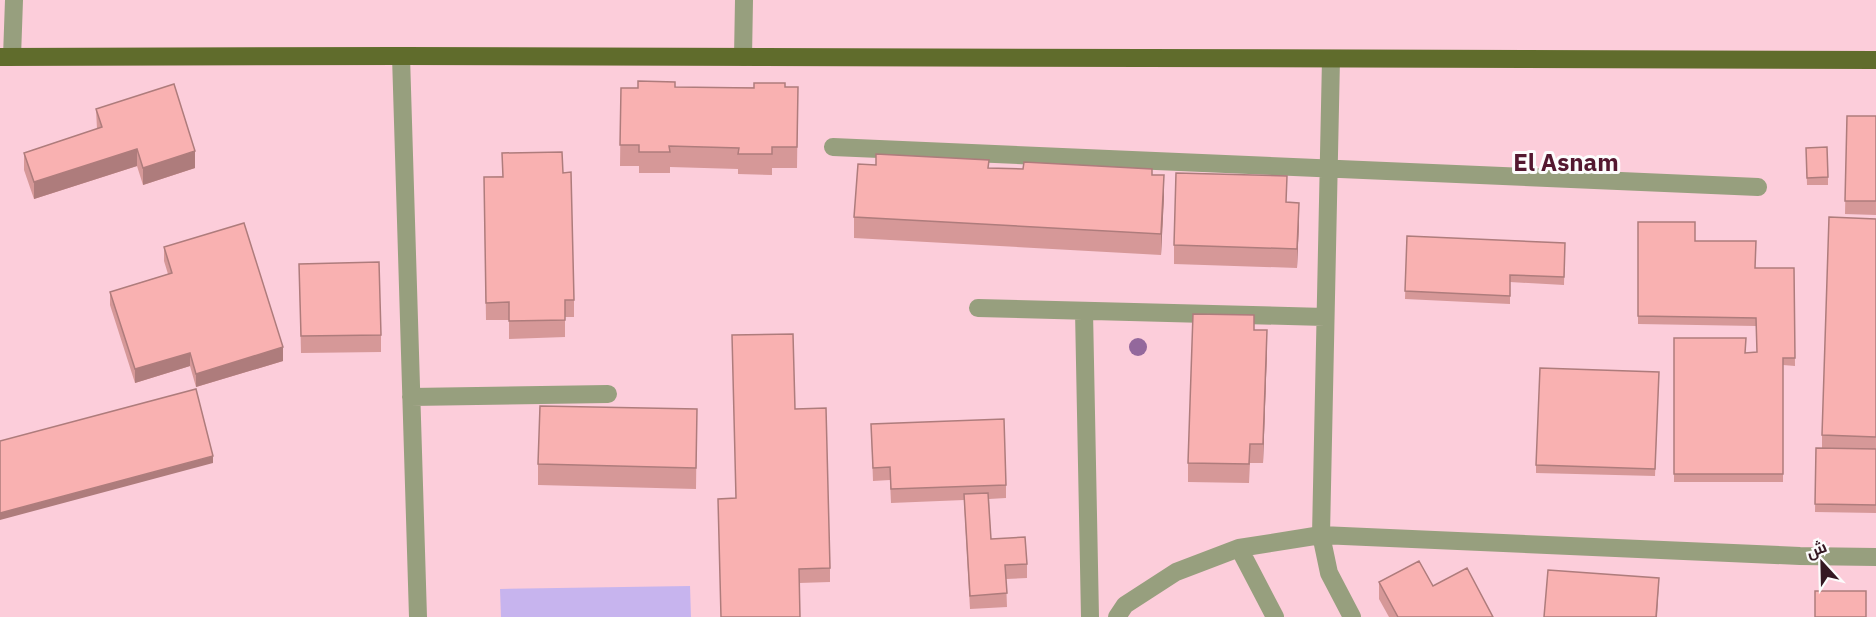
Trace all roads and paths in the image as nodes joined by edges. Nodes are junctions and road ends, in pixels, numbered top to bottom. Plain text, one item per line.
1 (14, 0) edge
2 (744, 0) edge
3 (401, 56) junction
4 (6, 57) edge
5 (743, 57) junction
6 (1331, 59) junction
7 (1876, 60) edge
8 (833, 147) dead end
9 (1329, 167) junction
10 (1758, 187) dead end
11 (978, 308) dead end
12 (1084, 311) junction
13 (1325, 317) junction
14 (608, 394) dead end
15 (411, 397) junction
16 (1321, 535) junction
17 (1239, 548) junction
18 (1876, 557) edge
19 (418, 617) edge
20 (1090, 617) edge
21 (1117, 617) edge
22 (1275, 617) edge
23 (1352, 617) edge

1 - 4 street
2 - 5 street
3 - 4 main road
3 - 5 main road
3 - 15 street
5 - 6 main road
6 - 7 main road
6 - 9 street
8 - 9 street
9 - 10 street
9 - 13 street
11 - 12 street
12 - 13 street
12 - 20 street
13 - 16 street
14 - 15 street
15 - 19 street
16 - 17 street
16 - 18 street
16 - 23 street
17 - 21 street
17 - 22 street

